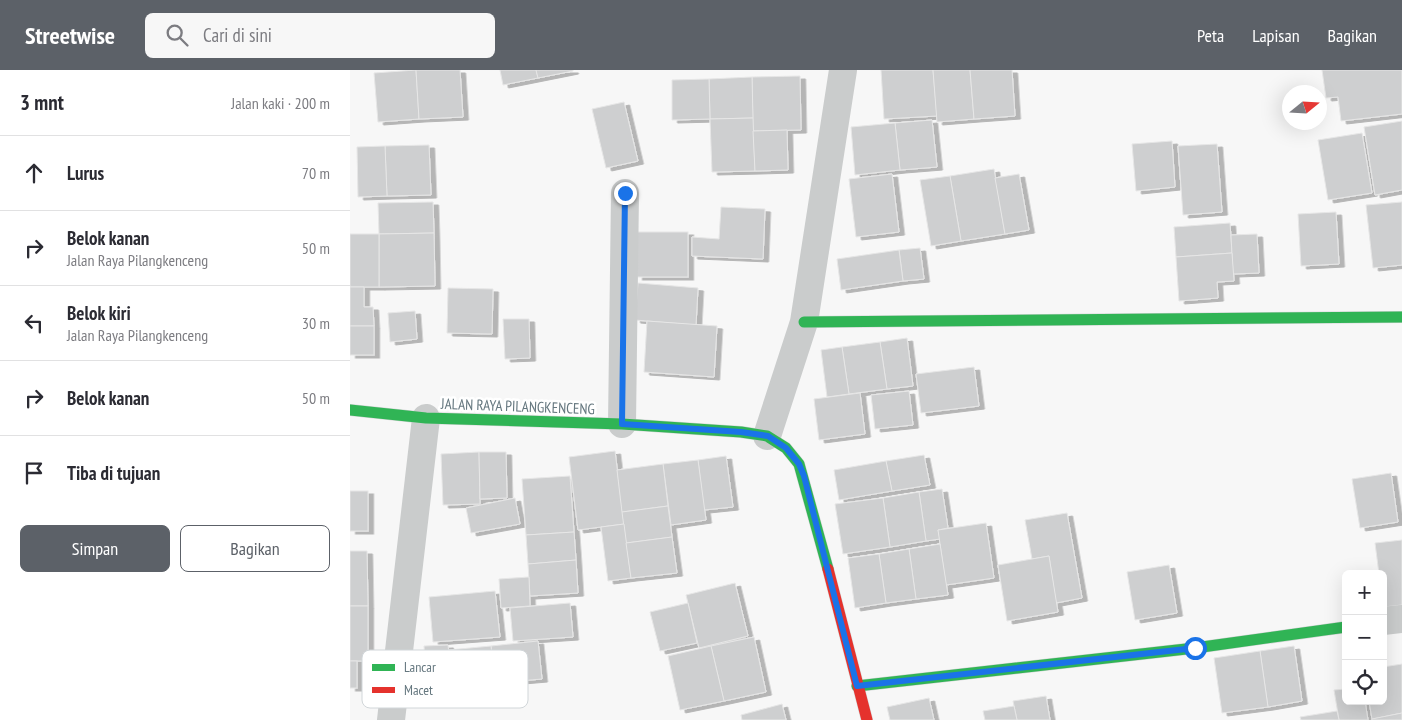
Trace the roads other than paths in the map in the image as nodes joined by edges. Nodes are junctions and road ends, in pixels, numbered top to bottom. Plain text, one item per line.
1 (843, 70) edge
2 (625, 193) dead end
3 (1402, 317) edge
4 (804, 322) junction
5 (350, 410) edge
6 (426, 418) junction
7 (622, 424) junction
8 (768, 436) junction
9 (1402, 619) edge
10 (1387, 621) edge
11 (1342, 628) edge
12 (399, 650) edge
13 (857, 686) junction
14 (867, 720) edge

1 - 4 street
2 - 7 street
3 - 4 street
4 - 8 street
5 - 6 street, JALAN RAYA PILANGKENCENG
6 - 7 street, JALAN RAYA PILANGKENCENG
6 - 12 street
7 - 8 street, JALAN RAYA PILANGKENCENG
8 - 13 street, JALAN RAYA PILANGKENCENG
9 - 10 street
11 - 13 street
13 - 14 street, JALAN RAYA PILANGKENCENG

